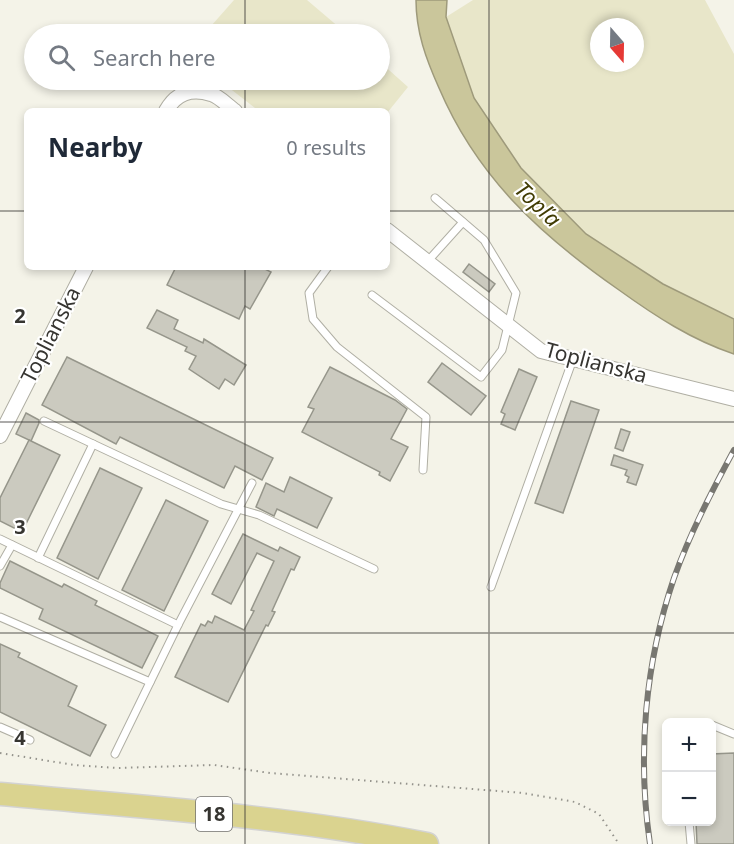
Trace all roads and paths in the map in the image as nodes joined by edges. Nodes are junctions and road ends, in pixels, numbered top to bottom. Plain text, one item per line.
1 (168, 108) edge
2 (230, 108) edge
3 (435, 198) dead end
4 (463, 222) junction
5 (390, 232) edge
6 (427, 262) junction
7 (84, 270) edge
8 (326, 270) edge
9 (372, 295) dead end
10 (508, 325) junction
11 (573, 359) junction
12 (734, 399) edge
13 (44, 421) dead end
14 (0, 436) edge
15 (93, 444) junction
16 (423, 470) dead end
17 (252, 483) dead end
18 (239, 510) junction
19 (0, 539) edge
20 (12, 545) junction
21 (38, 558) junction
22 (0, 566) edge
23 (374, 569) dead end
24 (491, 587) dead end
25 (0, 617) edge
26 (178, 625) junction
27 (150, 682) junction
28 (0, 727) edge
29 (716, 727) edge
30 (734, 734) edge
31 (30, 740) dead end
32 (0, 753) edge
33 (115, 754) dead end
34 (0, 794) edge
35 (689, 826) edge
36 (427, 844) edge
37 (619, 844) edge
38 (691, 844) edge

1 - 2 street
3 - 4 lane
4 - 6 lane
4 - 10 lane
5 - 6 street, Toplianska
6 - 10 street, Toplianska
7 - 14 street, Toplianska
8 - 16 lane
9 - 10 lane
10 - 11 street, Toplianska
11 - 12 street, Toplianska
11 - 24 lane
13 - 15 lane
15 - 18 lane
15 - 21 lane
17 - 18 lane
18 - 23 lane
18 - 26 lane
19 - 20 lane
20 - 21 lane
20 - 22 lane
21 - 26 lane
25 - 27 lane
26 - 27 lane
27 - 33 lane
28 - 31 lane
29 - 30 lane
32 - 37 path
34 - 36 main road, 18
35 - 38 lane

